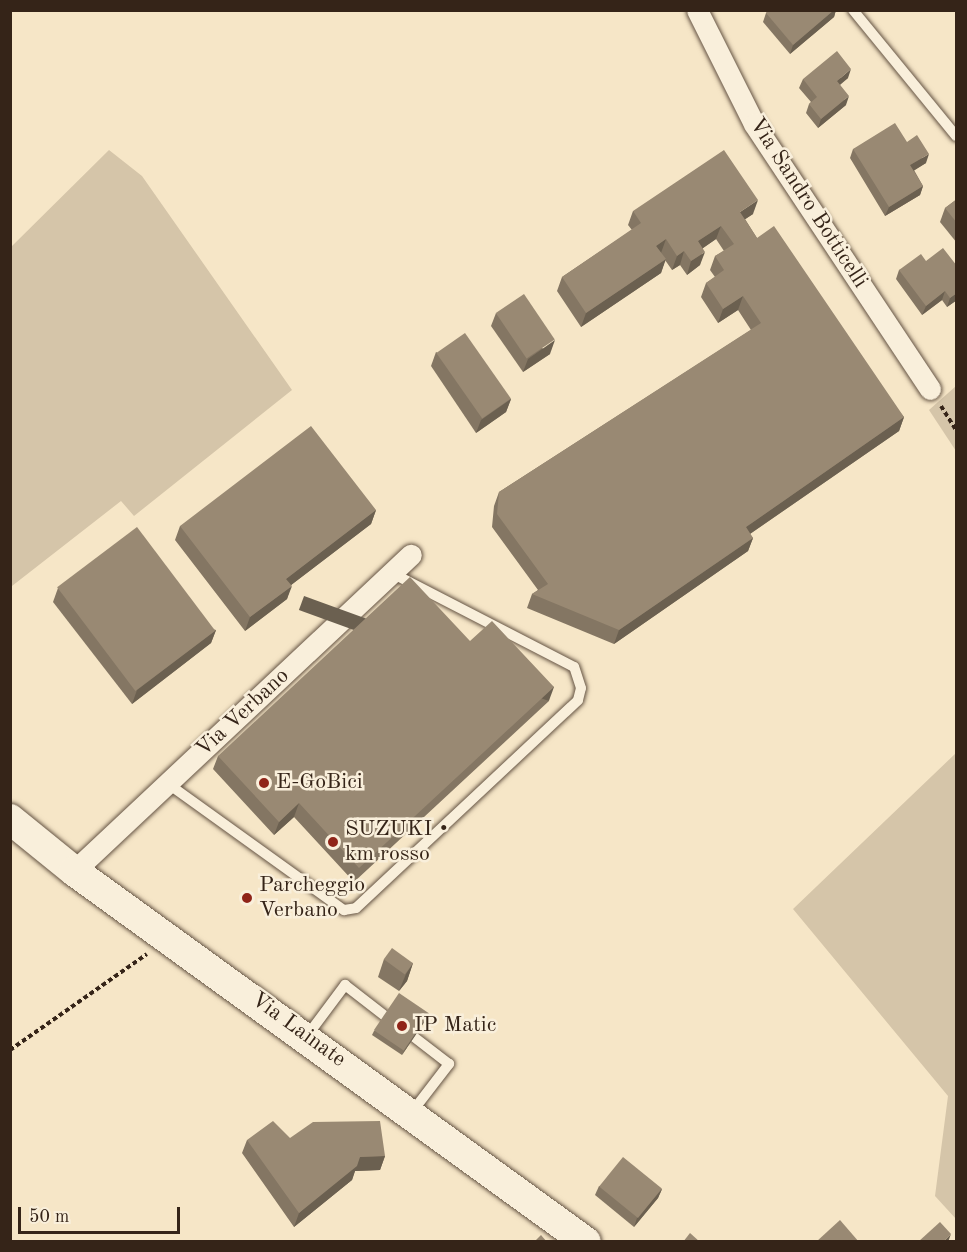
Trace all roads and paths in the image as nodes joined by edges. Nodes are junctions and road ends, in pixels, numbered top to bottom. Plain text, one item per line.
1 (697, 10) edge
2 (853, 10) edge
3 (957, 136) edge
4 (930, 389) joint
5 (957, 430) edge
6 (411, 555) dead end
7 (392, 573) junction
8 (167, 783) junction
9 (10, 819) edge
10 (74, 871) junction
11 (168, 938) junction
12 (386, 1016) edge
13 (307, 1036) junction
14 (414, 1037) edge
15 (10, 1050) edge
16 (412, 1112) junction
17 (586, 1242) edge

1 - 4 street, Via Sandro Botticelli
2 - 3 lane
4 - 5 path
6 - 7 street, Via Verbano
7 - 8 street, Via Verbano
7 - 8 lane
8 - 10 street, Via Verbano
9 - 10 main road, Via Lainate
10 - 11 main road, Via Lainate
11 - 13 main road, Via Lainate
11 - 15 path
12 - 13 lane
13 - 16 main road, Via Lainate
14 - 16 lane
16 - 17 main road, Via Lainate

